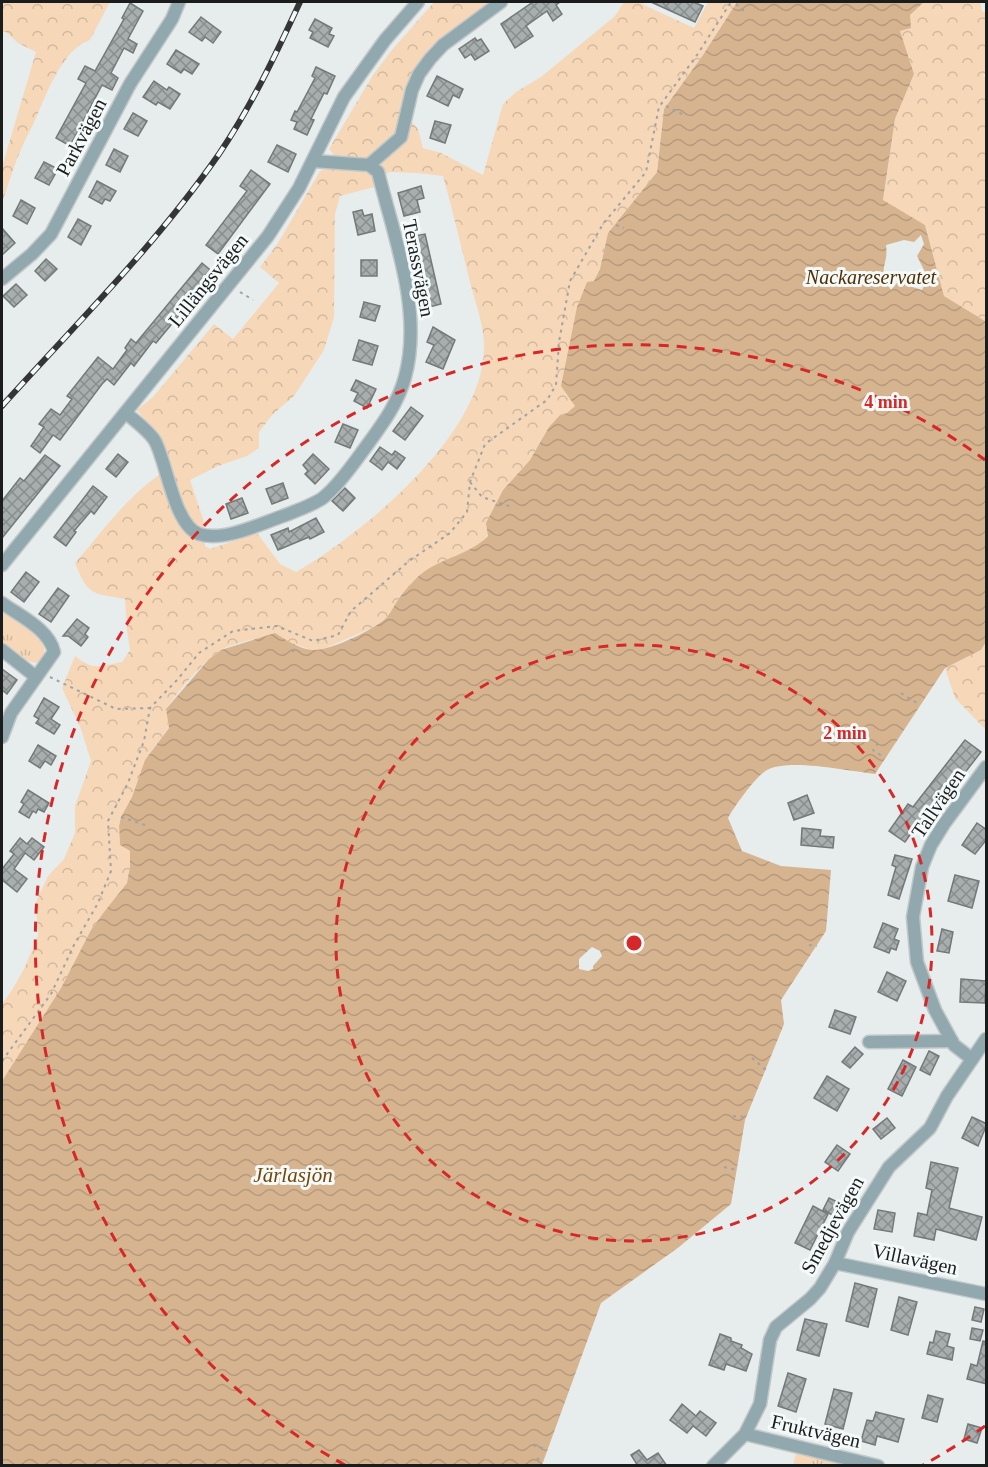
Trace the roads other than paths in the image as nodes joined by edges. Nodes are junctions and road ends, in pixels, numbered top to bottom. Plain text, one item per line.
1 (179, 2) edge
2 (418, 2) edge
3 (501, 2) edge
4 (313, 161) junction
5 (369, 165) junction
6 (2, 279) edge
7 (126, 413) junction
8 (2, 565) edge
9 (2, 603) edge
10 (2, 650) edge
11 (38, 675) junction
12 (2, 737) edge
13 (987, 767) edge
14 (987, 1039) edge
15 (952, 1041) junction
16 (868, 1042) dead end
17 (972, 1059) junction
18 (836, 1263) junction
19 (987, 1294) edge
20 (745, 1434) junction
21 (713, 1466) edge
22 (878, 1466) edge

1 - 6 street, Parkvägen
2 - 4 street, Lillängsvägen
3 - 5 street
4 - 5 street
4 - 7 street, Lillängsvägen
5 - 7 street, Terassvägen
7 - 8 street, Lillängsvägen
9 - 11 street
10 - 11 street
11 - 12 street
13 - 15 street, Tallvägen
14 - 17 street, Smedjevägen
15 - 16 street
15 - 17 street, Tallvägen
17 - 18 street, Smedjevägen
18 - 19 street, Villavägen
18 - 20 street, Smedjevägen
20 - 21 street, Smedjevägen
20 - 22 street, Fruktvägen

